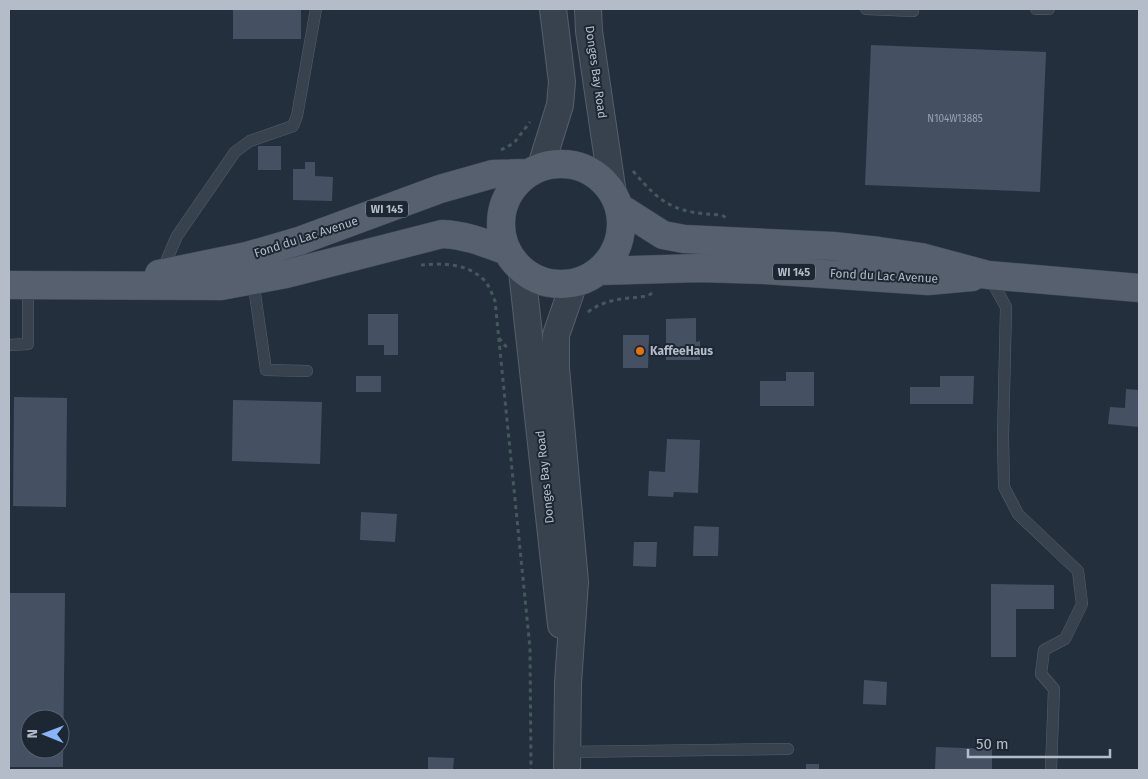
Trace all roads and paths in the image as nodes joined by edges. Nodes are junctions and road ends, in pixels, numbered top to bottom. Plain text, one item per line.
1 (316, 9) edge
2 (554, 9) edge
3 (588, 9) edge
4 (866, 9) edge
5 (1036, 9) edge
6 (1049, 9) edge
7 (913, 11) dead end
8 (531, 120) dead end
9 (499, 151) dead end
10 (630, 168) dead end
11 (535, 170) junction
12 (616, 201) junction
13 (722, 215) dead end
14 (515, 261) junction
15 (419, 265) dead end
16 (599, 271) junction
17 (160, 274) junction
18 (988, 275) junction
19 (253, 280) junction
20 (574, 283) junction
21 (18, 285) edge
22 (109, 285) junction
23 (1139, 288) edge
24 (648, 296) dead end
25 (586, 314) dead end
26 (9, 345) edge
27 (307, 371) dead end
28 (568, 683) junction
29 (788, 749) dead end
30 (567, 761) edge
31 (531, 770) edge
32 (1051, 770) edge

1 - 17 lane
2 - 11 street
3 - 12 street, Donges Bay Road
4 - 7 lane
5 - 6 lane
8 - 9 path
10 - 13 path
11 - 12 main road, WI 145
11 - 14 main road
11 - 17 main road, Fond du Lac Avenue / WI 145
12 - 16 main road
12 - 18 main road, Fond du Lac Avenue / WI 145
14 - 19 main road, Fond du Lac Avenue / WI 145
14 - 20 main road, WI 145
14 - 28 street, Donges Bay Road
15 - 31 path
16 - 18 main road, Fond du Lac Avenue / WI 145
16 - 20 main road, WI 145
17 - 22 main road, Fond du Lac Avenue / WI 145
18 - 23 main road, Fond du Lac Avenue / WI 145
18 - 32 lane
19 - 22 main road, Fond du Lac Avenue / WI 145
19 - 27 lane
20 - 28 street, Donges Bay Road
21 - 22 main road, Fond du Lac Avenue / WI 145
21 - 26 lane
24 - 25 path
28 - 30 street, Donges Bay Road
29 - 30 lane

